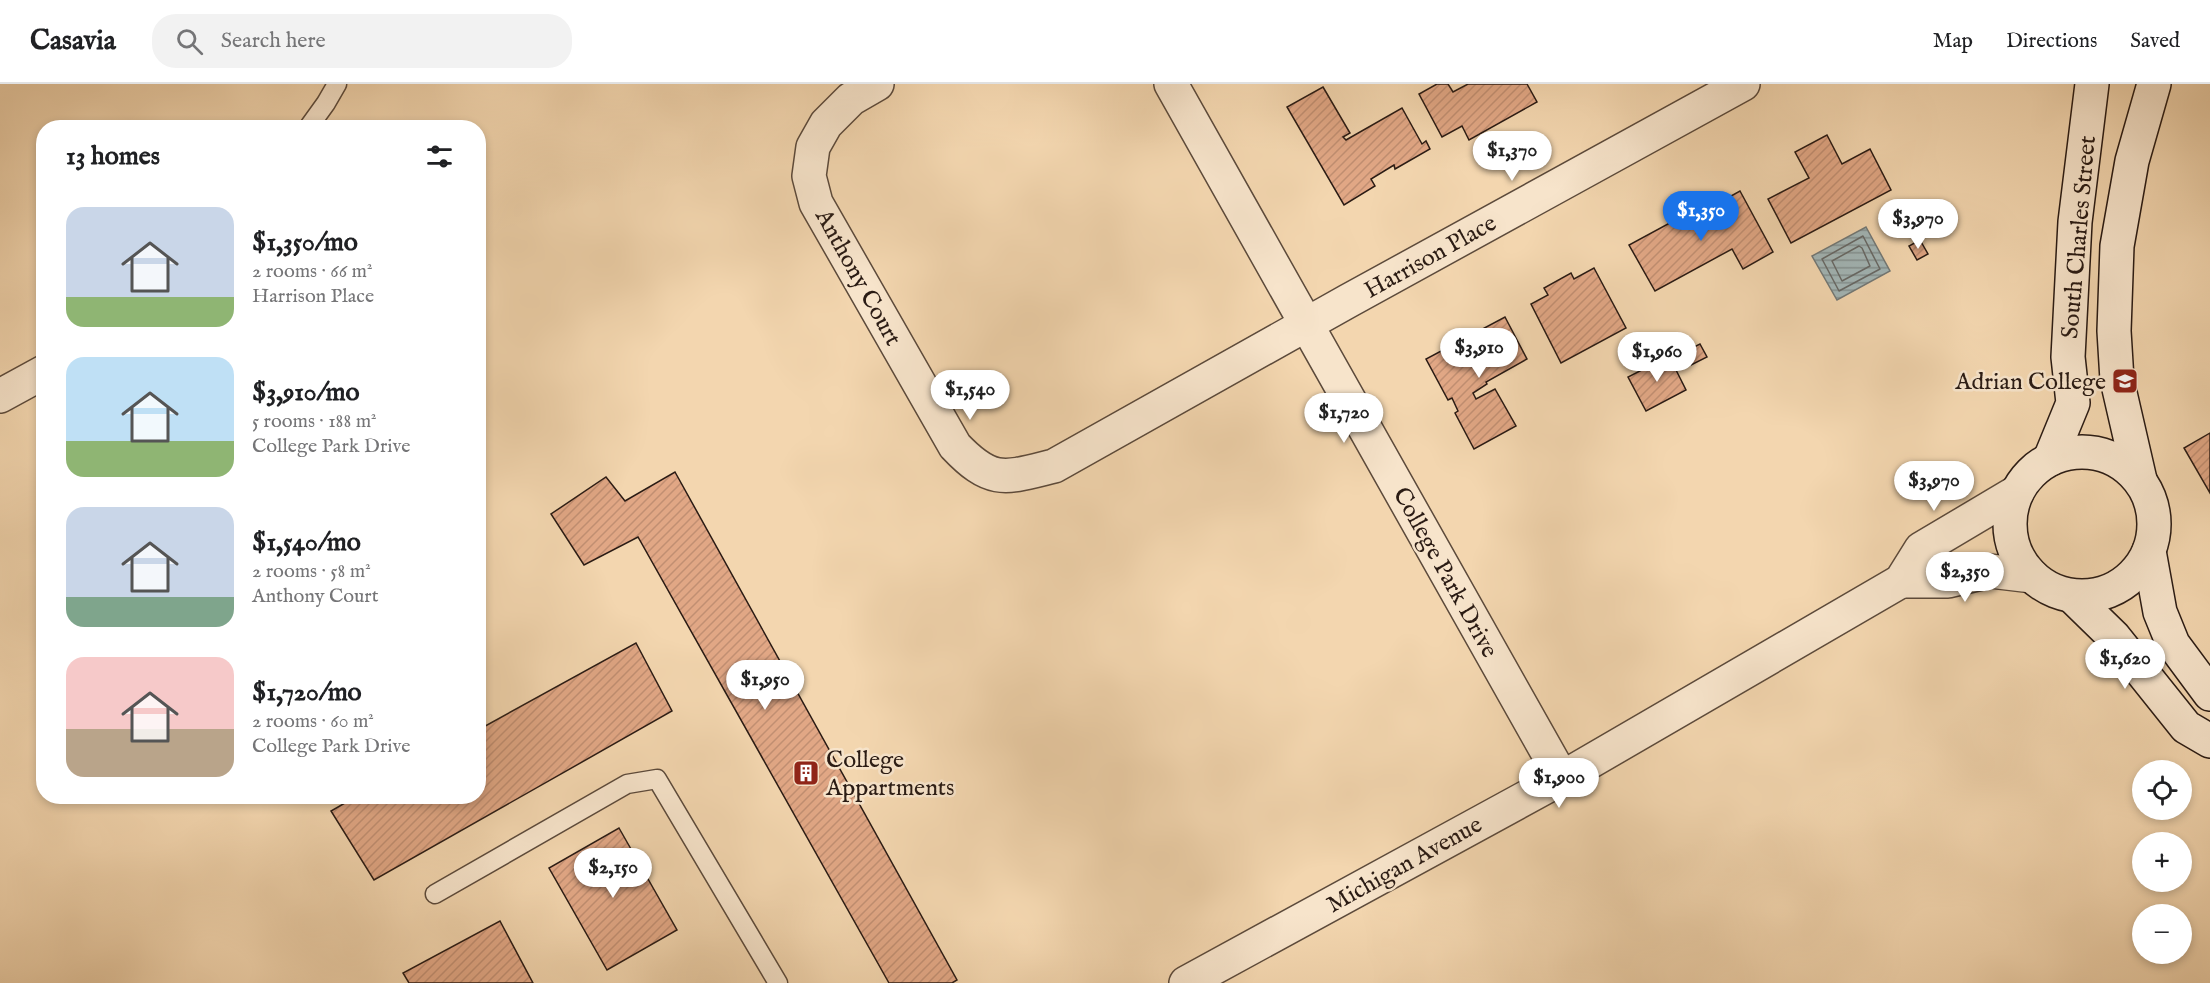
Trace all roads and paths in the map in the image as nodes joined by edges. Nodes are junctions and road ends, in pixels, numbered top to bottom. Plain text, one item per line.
1 (337, 84) edge
2 (877, 84) edge
3 (1171, 84) edge
4 (1743, 84) edge
5 (2092, 84) edge
6 (2154, 84) edge
7 (314, 120) edge
8 (1306, 325) junction
9 (36, 376) edge
10 (0, 396) edge
11 (2050, 459) junction
12 (2140, 480) junction
13 (2017, 492) junction
14 (2150, 551) junction
15 (2032, 576) junction
16 (1901, 581) junction
17 (2072, 596) junction
18 (2210, 694) edge
19 (2210, 741) edge
20 (1562, 778) junction
21 (435, 894) dead end
22 (778, 983) edge
23 (1186, 983) edge

1 - 7 lane
2 - 8 street, Anthony Court
3 - 8 street, College Park Drive
4 - 8 street, Harrison Place
5 - 11 street, South Charles Street
6 - 12 street, South Charles Street
8 - 20 street, College Park Drive
9 - 10 street
11 - 12 street
11 - 13 street
12 - 14 street
13 - 15 street
13 - 16 street, Michigan Avenue
14 - 17 street
14 - 18 street
15 - 16 street
15 - 17 street
16 - 20 street, Michigan Avenue
17 - 19 street
20 - 23 street, Michigan Avenue
21 - 22 lane

